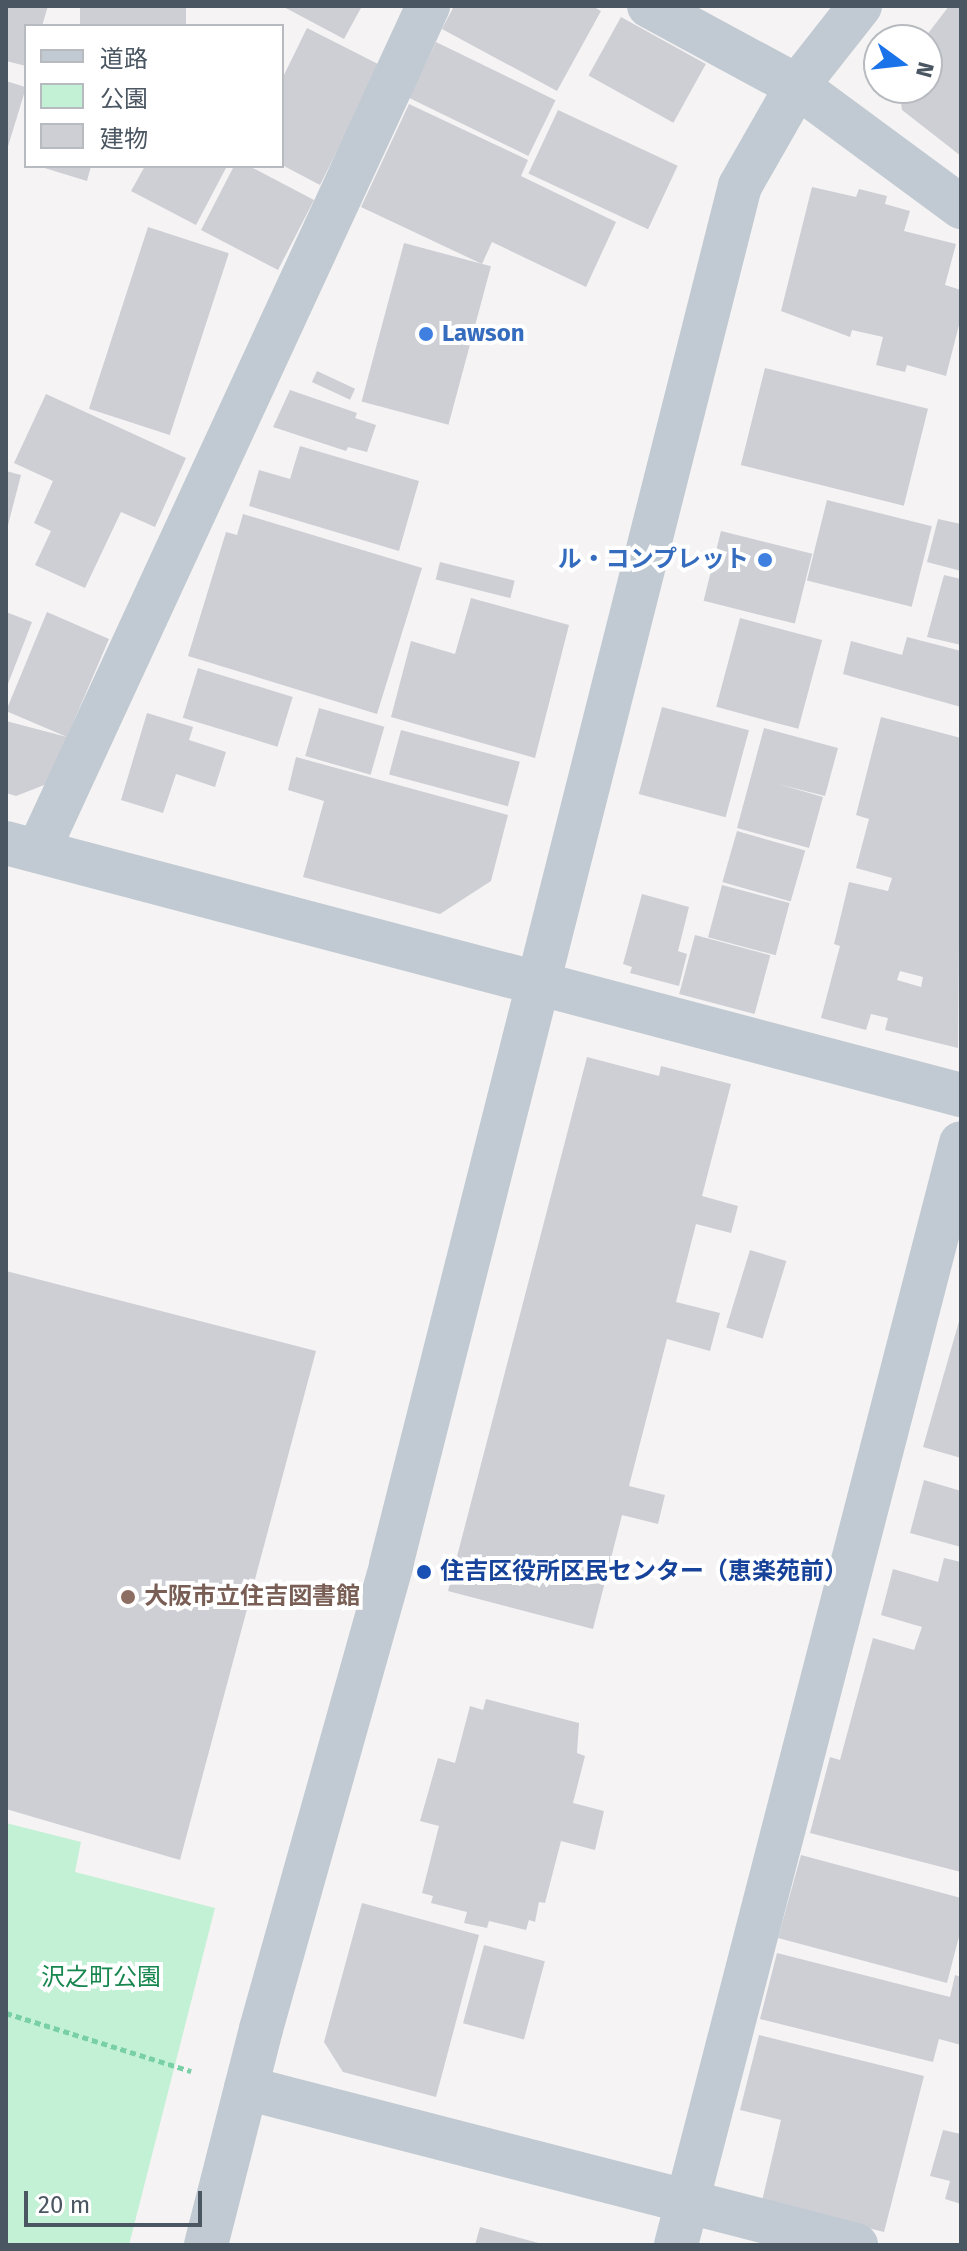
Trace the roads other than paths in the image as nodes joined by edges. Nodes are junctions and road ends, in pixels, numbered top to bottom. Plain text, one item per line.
1 (428, 6) edge
2 (649, 6) edge
3 (860, 6) edge
4 (797, 86) junction
5 (961, 207) edge
6 (22, 847) edge
7 (537, 983) junction
8 (961, 1095) edge
9 (961, 1143) edge
10 (246, 2088) junction
11 (687, 2202) junction
12 (206, 2245) edge
13 (676, 2245) edge
14 (856, 2245) edge

1 - 6 street
2 - 4 street
3 - 4 street
4 - 5 street
4 - 7 street
6 - 7 street
7 - 8 street
7 - 10 street
9 - 11 street
10 - 11 street
10 - 12 street
11 - 13 street
11 - 14 street

